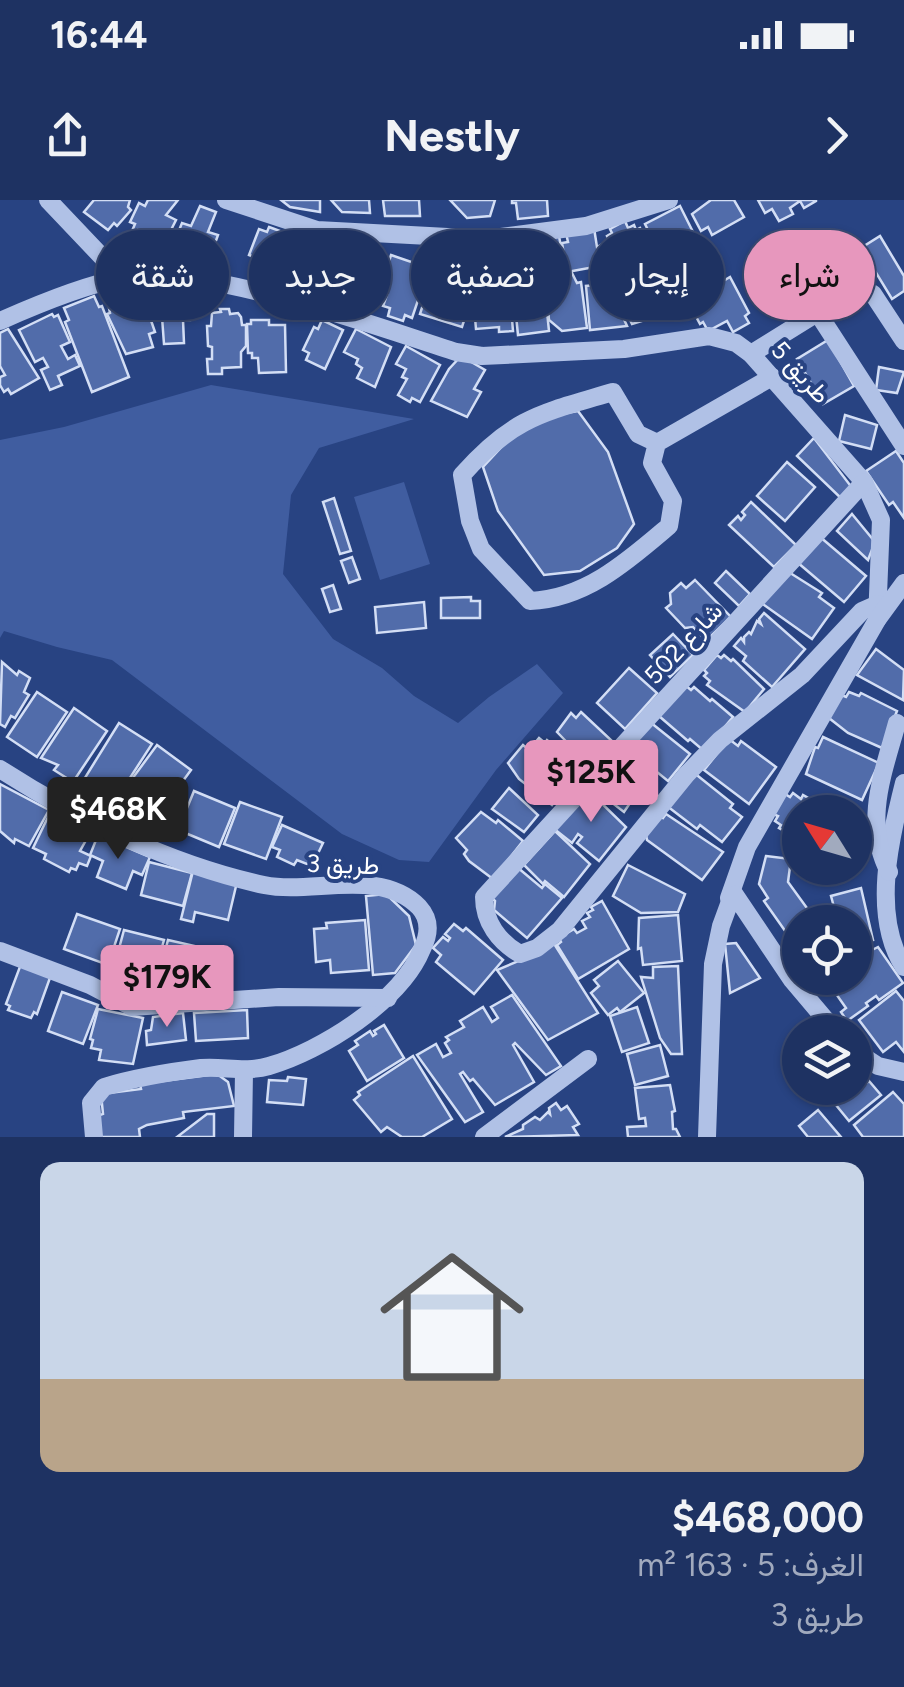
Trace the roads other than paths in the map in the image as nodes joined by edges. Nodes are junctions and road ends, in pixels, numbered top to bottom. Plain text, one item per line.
1 (48, 200) edge
2 (226, 200) edge
3 (670, 200) edge
4 (96, 251) edge
5 (96, 287) edge
6 (229, 287) edge
7 (875, 297) edge
8 (0, 305) edge
9 (19, 312) junction
10 (809, 320) edge
11 (823, 320) edge
12 (0, 321) edge
13 (904, 341) edge
14 (751, 354) junction
15 (772, 377) junction
16 (657, 443) junction
17 (904, 446) edge
18 (864, 482) junction
19 (904, 583) edge
20 (878, 612) junction
21 (897, 722) dead end
22 (0, 769) edge
23 (904, 783) edge
24 (889, 872) junction
25 (729, 898) junction
26 (0, 951) edge
27 (904, 967) edge
28 (388, 998) junction
29 (822, 1015) edge
30 (588, 1059) dead end
31 (872, 1062) edge
32 (244, 1071) junction
33 (904, 1072) edge
34 (94, 1137) edge
35 (244, 1137) edge
36 (484, 1137) edge
37 (706, 1137) edge

1 - 4 street
2 - 3 street
5 - 9 street, طريق 5
6 - 14 street, طريق 5
7 - 13 street
8 - 9 street
9 - 12 street, طريق 5
10 - 14 street
11 - 17 street
14 - 15 street, طريق 5
15 - 16 street
15 - 18 street, طريق 5
16 - 16 street
18 - 20 street, طريق 5
18 - 20 street, شارع 502
19 - 20 street
20 - 25 street, طريق 5
21 - 24 street
22 - 28 street, طريق 3
23 - 24 street
24 - 27 street
25 - 29 street
25 - 37 street, طريق 5
26 - 28 street
28 - 32 street, طريق 3
30 - 36 street
31 - 33 street
32 - 34 street, طريق 3
32 - 35 street

